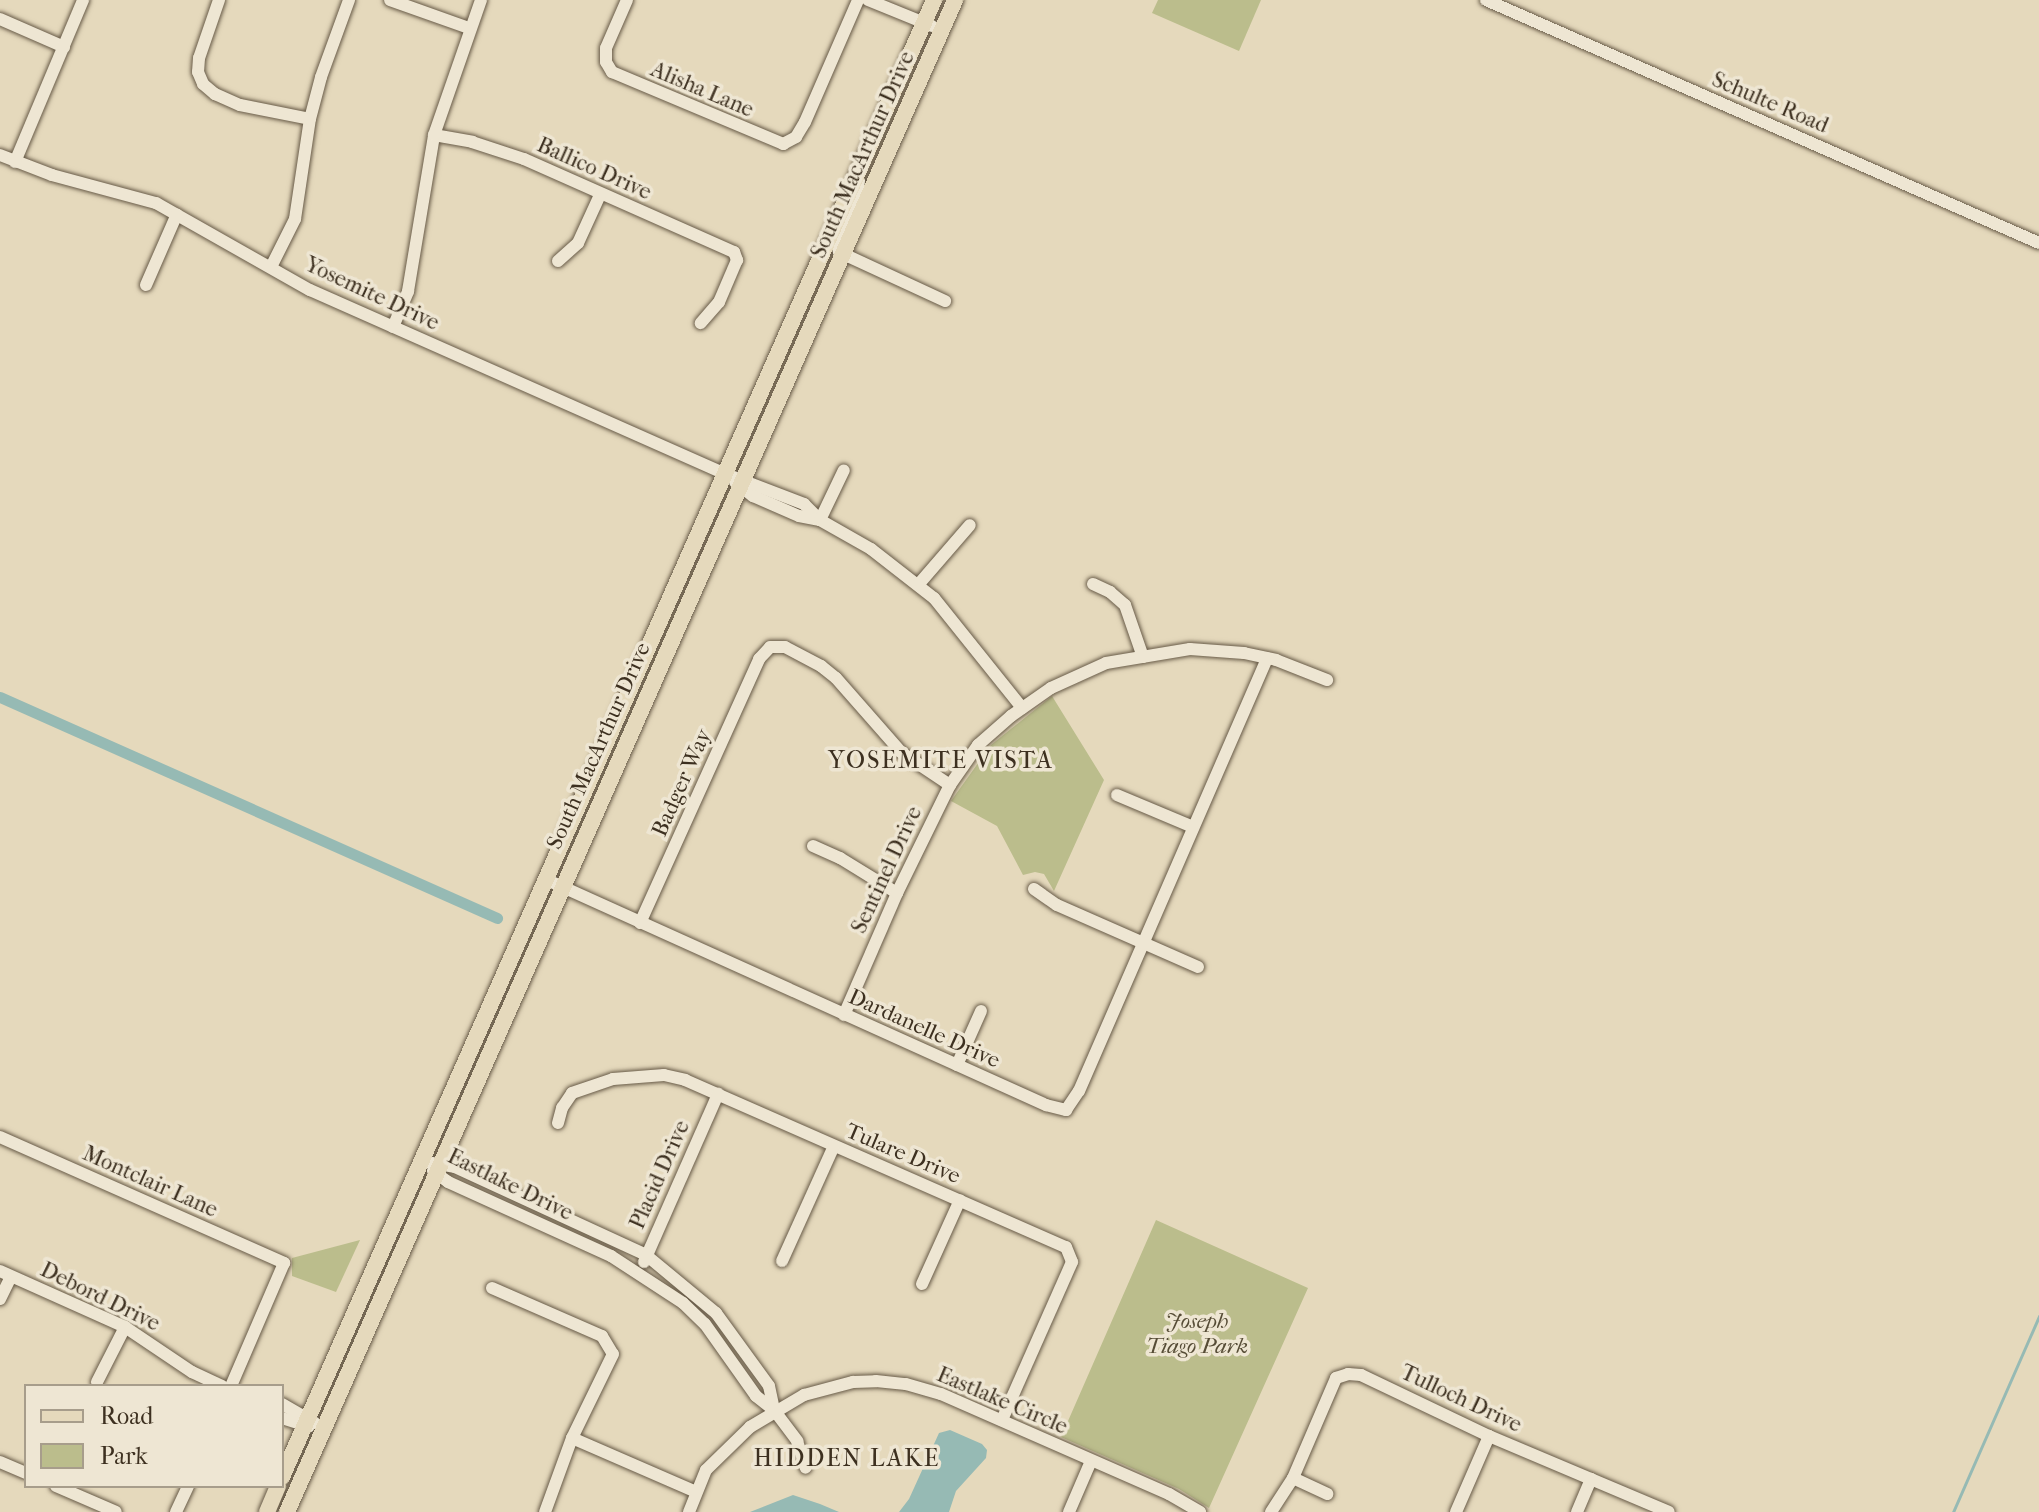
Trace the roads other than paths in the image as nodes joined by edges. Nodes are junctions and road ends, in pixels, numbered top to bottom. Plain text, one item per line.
1 (83, 0) edge
2 (219, 0) edge
3 (349, 0) edge
4 (390, 0) edge
5 (481, 0) edge
6 (627, 0) edge
7 (858, 0) edge
8 (868, 0) edge
9 (934, 0) edge
10 (955, 0) edge
11 (1486, 0) edge
12 (0, 19) edge
13 (924, 23) junction
14 (469, 28) junction
15 (942, 31) junction
16 (64, 47) junction
17 (310, 119) junction
18 (434, 135) junction
19 (0, 155) edge
20 (15, 162) junction
21 (859, 172) junction
22 (600, 195) junction
23 (177, 214) junction
24 (2039, 243) edge
25 (843, 256) junction
26 (558, 261) dead end
27 (271, 267) junction
28 (146, 285) dead end
29 (945, 301) dead end
30 (701, 323) dead end
31 (393, 327) junction
32 (844, 470) dead end
33 (726, 474) junction
34 (743, 483) junction
35 (820, 520) junction
36 (970, 525) dead end
37 (1093, 584) dead end
38 (918, 585) junction
39 (1143, 657) junction
40 (1267, 658) junction
41 (1327, 680) dead end
42 (1022, 708) junction
43 (950, 785) junction
44 (1117, 795) dead end
45 (1193, 827) junction
46 (813, 846) dead end
47 (545, 879) junction
48 (562, 887) junction
49 (1034, 889) dead end
50 (897, 893) junction
51 (640, 923) junction
52 (1143, 943) junction
53 (1198, 967) dead end
54 (981, 1011) dead end
55 (844, 1015) junction
56 (957, 1065) junction
57 (718, 1094) junction
58 (558, 1123) dead end
59 (0, 1137) edge
60 (834, 1146) junction
61 (421, 1161) junction
62 (438, 1168) junction
63 (960, 1200) junction
64 (646, 1255) junction
65 (782, 1261) dead end
66 (6, 1273) edge
67 (642, 1273) junction
68 (922, 1284) dead end
69 (492, 1288) dead end
70 (0, 1299) edge
71 (125, 1327) junction
72 (97, 1382) dead end
73 (218, 1384) edge
74 (232, 1384) edge
75 (284, 1406) edge
76 (774, 1410) junction
77 (284, 1418) edge
78 (1002, 1420) junction
79 (306, 1422) junction
80 (324, 1429) junction
81 (1489, 1436) junction
82 (572, 1438) junction
83 (1091, 1461) junction
84 (0, 1462) edge
85 (806, 1468) dead end
86 (24, 1472) edge
87 (284, 1472) edge
88 (1293, 1478) junction
89 (1591, 1479) junction
90 (61, 1488) edge
91 (187, 1488) edge
92 (277, 1488) edge
93 (694, 1491) junction
94 (1327, 1494) dead end
95 (116, 1512) edge
96 (176, 1512) edge
97 (267, 1512) edge
98 (287, 1512) edge
99 (545, 1512) edge
100 (689, 1512) edge
101 (1069, 1512) edge
102 (1200, 1512) edge
103 (1271, 1512) edge
104 (1456, 1512) edge
105 (1577, 1512) edge
106 (1669, 1512) edge

1 - 16 street
2 - 17 street
3 - 17 street
4 - 14 street
5 - 14 street
6 - 7 street, Alisha Lane
8 - 13 street
9 - 13 main road, South MacArthur Drive
10 - 15 main road, South MacArthur Drive
11 - 24 street, Schulte Road
12 - 16 street
13 - 15 street
13 - 21 main road, South MacArthur Drive
14 - 18 street
15 - 25 main road, South MacArthur Drive
16 - 20 street
17 - 27 street
18 - 22 street, Ballico Drive
18 - 31 street
19 - 20 street, Yosemite Drive
20 - 23 street, Yosemite Drive
21 - 25 street
21 - 33 main road, South MacArthur Drive
22 - 26 street
22 - 30 street, Ballico Drive
23 - 27 street, Yosemite Drive
23 - 28 street
25 - 29 street
25 - 34 main road, South MacArthur Drive
27 - 31 street, Yosemite Drive
31 - 33 street, Yosemite Drive
32 - 35 street
33 - 34 street, Yosemite Drive
33 - 47 main road, South MacArthur Drive
34 - 35 street, Yosemite Drive
34 - 48 main road, South MacArthur Drive
35 - 38 street, Yosemite Drive
36 - 38 street
37 - 39 street
38 - 42 street, Yosemite Drive
39 - 40 street, Sentinel Drive
39 - 42 street, Sentinel Drive
40 - 41 street, Sentinel Drive
40 - 45 street
42 - 43 street, Sentinel Drive
43 - 50 street, Sentinel Drive
43 - 51 street, Badger Way
44 - 45 street
45 - 52 street
46 - 50 street
47 - 48 street, Dardanelle Drive
47 - 61 main road, South MacArthur Drive
48 - 51 street, Dardanelle Drive
48 - 62 main road, South MacArthur Drive
49 - 52 street
50 - 55 street, Sentinel Drive
51 - 55 street, Dardanelle Drive
52 - 53 street
52 - 56 street, Dardanelle Drive
54 - 56 street
55 - 56 street, Dardanelle Drive
57 - 58 street, Tulare Drive
57 - 60 street, Tulare Drive
57 - 64 street, Placid Drive
59 - 74 street, Montclair Lane
60 - 63 street, Tulare Drive
60 - 65 street
61 - 62 street, Eastlake Drive
61 - 79 main road, South MacArthur Drive
62 - 64 street, Eastlake Drive
62 - 67 street, Eastlake Drive
62 - 80 main road, South MacArthur Drive
63 - 68 street
63 - 78 street, Tulare Drive
64 - 67 street, Placid Drive
64 - 76 street, Eastlake Drive
66 - 70 street
66 - 71 street, Debord Drive
67 - 76 street, Eastlake Drive
69 - 82 street
71 - 72 street
71 - 73 street, Debord Drive
75 - 79 street
76 - 78 street, Eastlake Circle
76 - 85 street, Eastlake Drive
76 - 93 street, Eastlake Circle
77 - 79 street
78 - 83 street, Eastlake Circle
79 - 80 street
79 - 87 main road, South MacArthur Drive
80 - 98 main road, South MacArthur Drive
81 - 88 street, Tulloch Drive
81 - 89 street, Tulloch Drive
81 - 104 street
82 - 93 street
82 - 99 street
83 - 101 street
83 - 102 street, Eastlake Circle
84 - 86 street
88 - 94 street
88 - 103 street, Tulloch Drive
89 - 105 street
89 - 106 street, Tulloch Drive
90 - 95 street
91 - 96 street
92 - 97 main road
93 - 100 street, Eastlake Circle

